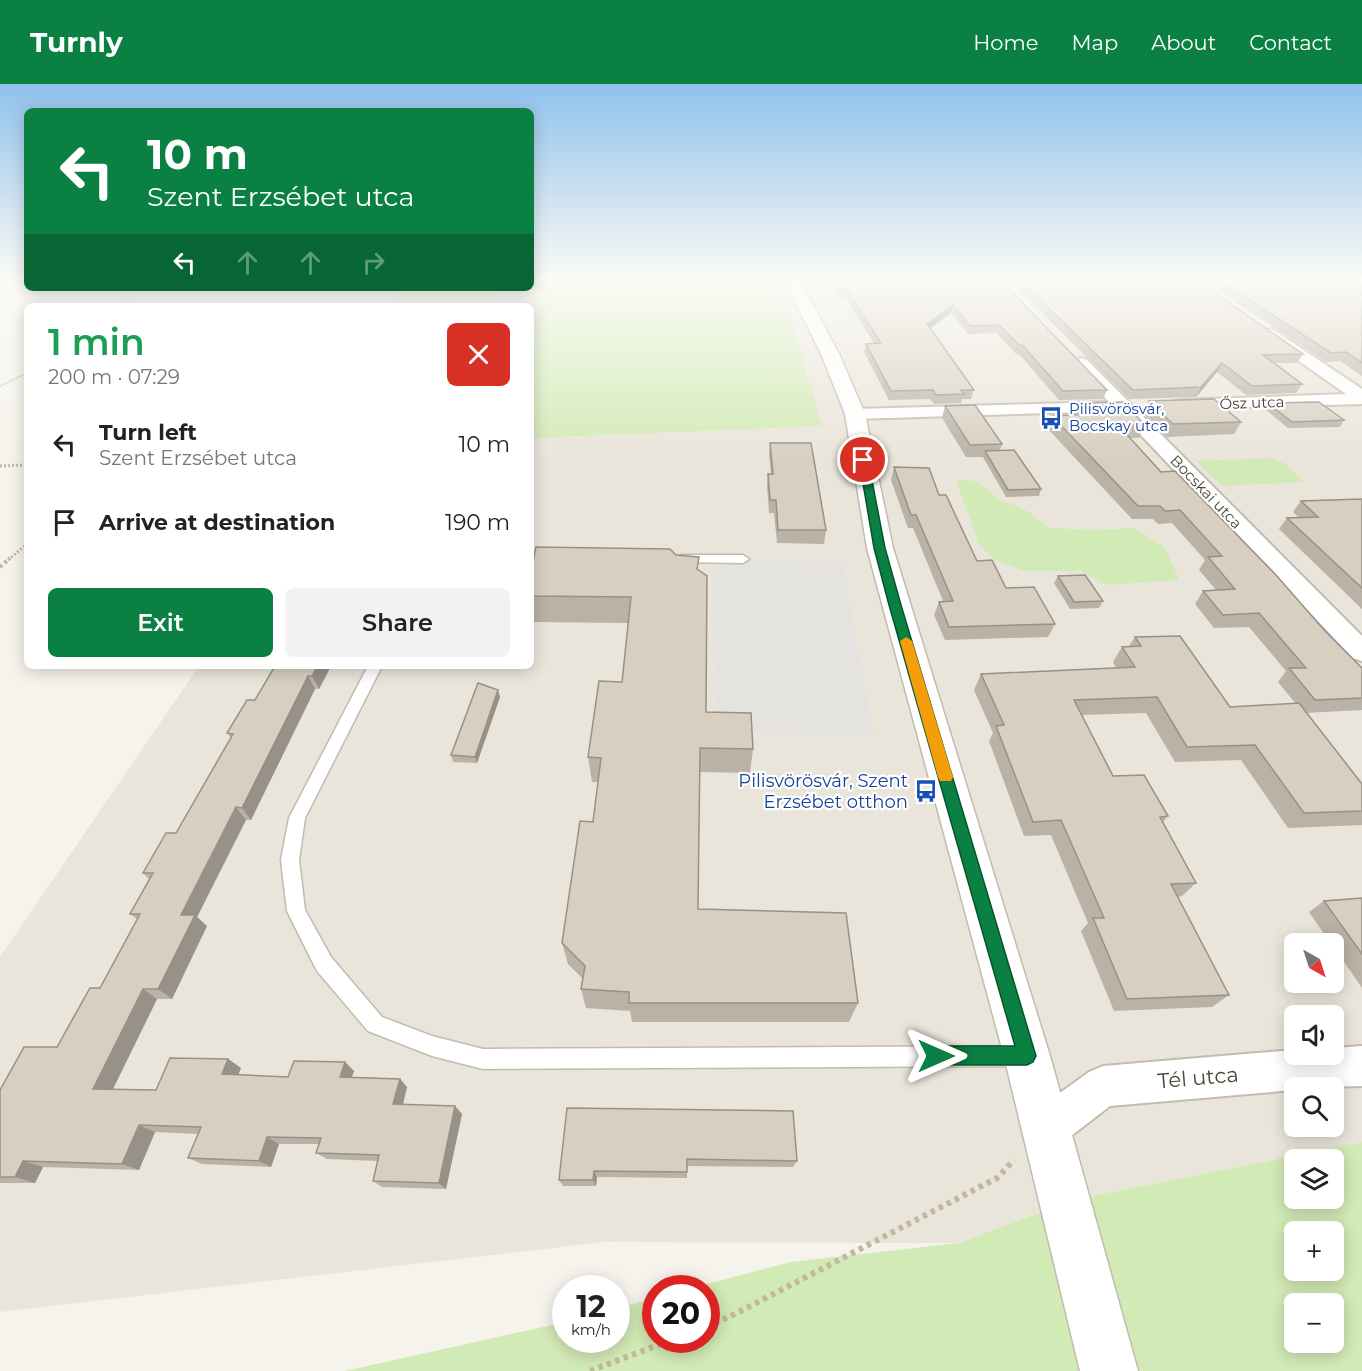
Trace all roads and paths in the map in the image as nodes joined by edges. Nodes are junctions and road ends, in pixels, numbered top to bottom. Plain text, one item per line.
1 (824, 340) edge
2 (1279, 340) edge
3 (1065, 346) edge
4 (24, 375) edge
5 (0, 386) edge
6 (1362, 398) edge
7 (1168, 405) edge
8 (1145, 406) dead end
9 (1123, 407) junction
10 (855, 414) junction
11 (0, 465) edge
12 (24, 465) edge
13 (24, 547) edge
14 (672, 559) edge
15 (742, 559) dead end
16 (0, 567) edge
17 (1362, 652) edge
18 (373, 669) edge
19 (1027, 1056) junction
20 (1362, 1066) edge
21 (1047, 1128) junction
22 (720, 1320) edge
23 (642, 1351) edge
24 (590, 1371) edge
25 (1109, 1371) edge

1 - 10 street
2 - 6 street
3 - 9 street, Bocskai utca
4 - 5 path
6 - 7 street, Ősz utca
8 - 9 street
9 - 10 street
9 - 17 street, Bocskai utca
10 - 19 street
11 - 12 path
13 - 16 path
14 - 15 lane
18 - 19 lane
19 - 21 street
20 - 21 street, Tél utca
21 - 22 path
21 - 25 street
23 - 24 path

